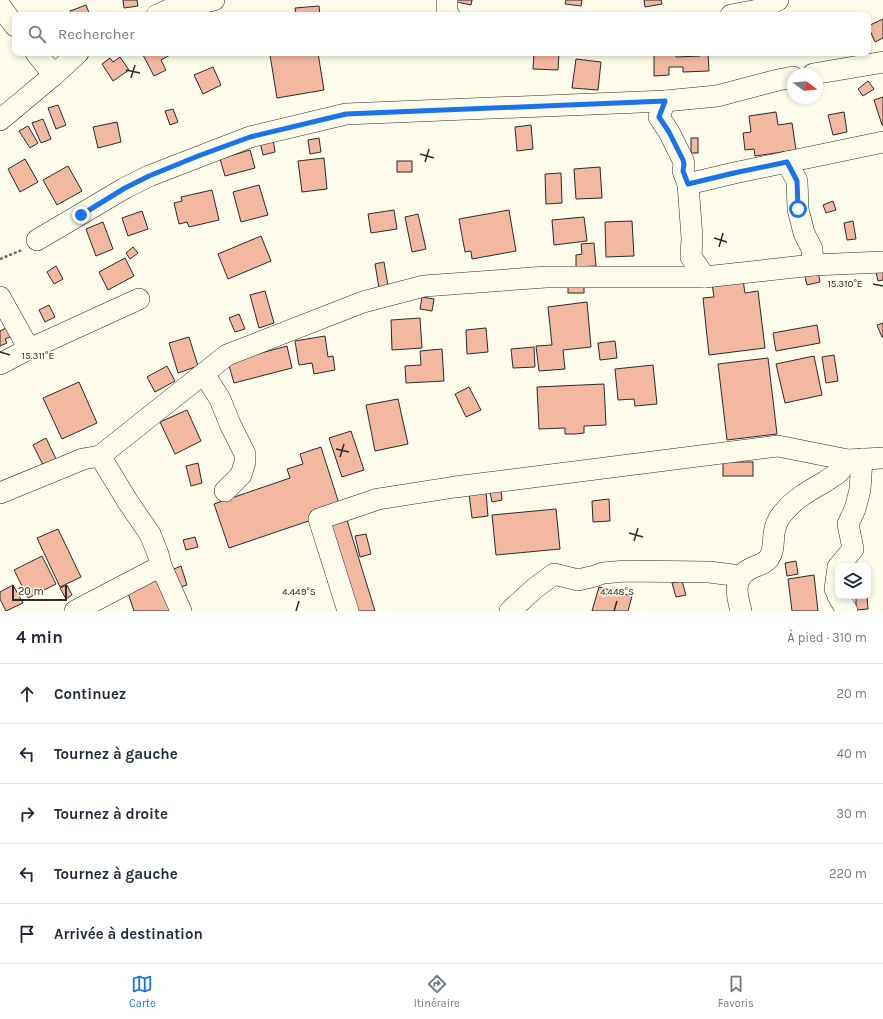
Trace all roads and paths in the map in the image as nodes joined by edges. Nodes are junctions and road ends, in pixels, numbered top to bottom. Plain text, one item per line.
1 (214, 0) edge
2 (447, 0) edge
3 (778, 0) edge
4 (0, 6) edge
5 (164, 12) edge
6 (447, 12) edge
7 (747, 12) edge
8 (12, 22) edge
9 (38, 56) edge
10 (75, 56) edge
11 (883, 62) edge
12 (823, 72) edge
13 (54, 75) junction
14 (787, 78) edge
15 (665, 101) junction
16 (0, 120) edge
17 (883, 142) edge
18 (787, 162) junction
19 (688, 184) junction
20 (37, 240) dead end
21 (883, 262) edge
22 (814, 265) junction
23 (705, 278) junction
24 (0, 297) edge
25 (139, 299) dead end
26 (29, 349) junction
27 (0, 364) edge
28 (204, 374) junction
29 (100, 456) junction
30 (883, 458) edge
31 (855, 459) junction
32 (225, 491) dead end
33 (0, 493) edge
34 (842, 563) edge
35 (161, 566) junction
36 (741, 576) junction
37 (840, 599) edge
38 (75, 611) edge
39 (181, 611) edge
40 (348, 611) edge
41 (510, 611) edge
42 (741, 611) edge
43 (847, 611) edge

1 - 5 street
2 - 6 street
3 - 7 street
4 - 8 street
9 - 13 street
10 - 13 street
11 - 12 street
13 - 16 street
14 - 15 street
15 - 19 street
15 - 20 street
17 - 18 street
18 - 19 street
18 - 22 street
19 - 23 street
21 - 22 street
22 - 23 street
23 - 28 street
24 - 26 street
25 - 26 street
26 - 27 street
28 - 29 street
28 - 32 street
29 - 33 street
29 - 35 street
30 - 31 street
31 - 34 street
31 - 36 street
31 - 40 street
35 - 38 street
35 - 39 street
36 - 41 street
36 - 42 street
37 - 43 street

